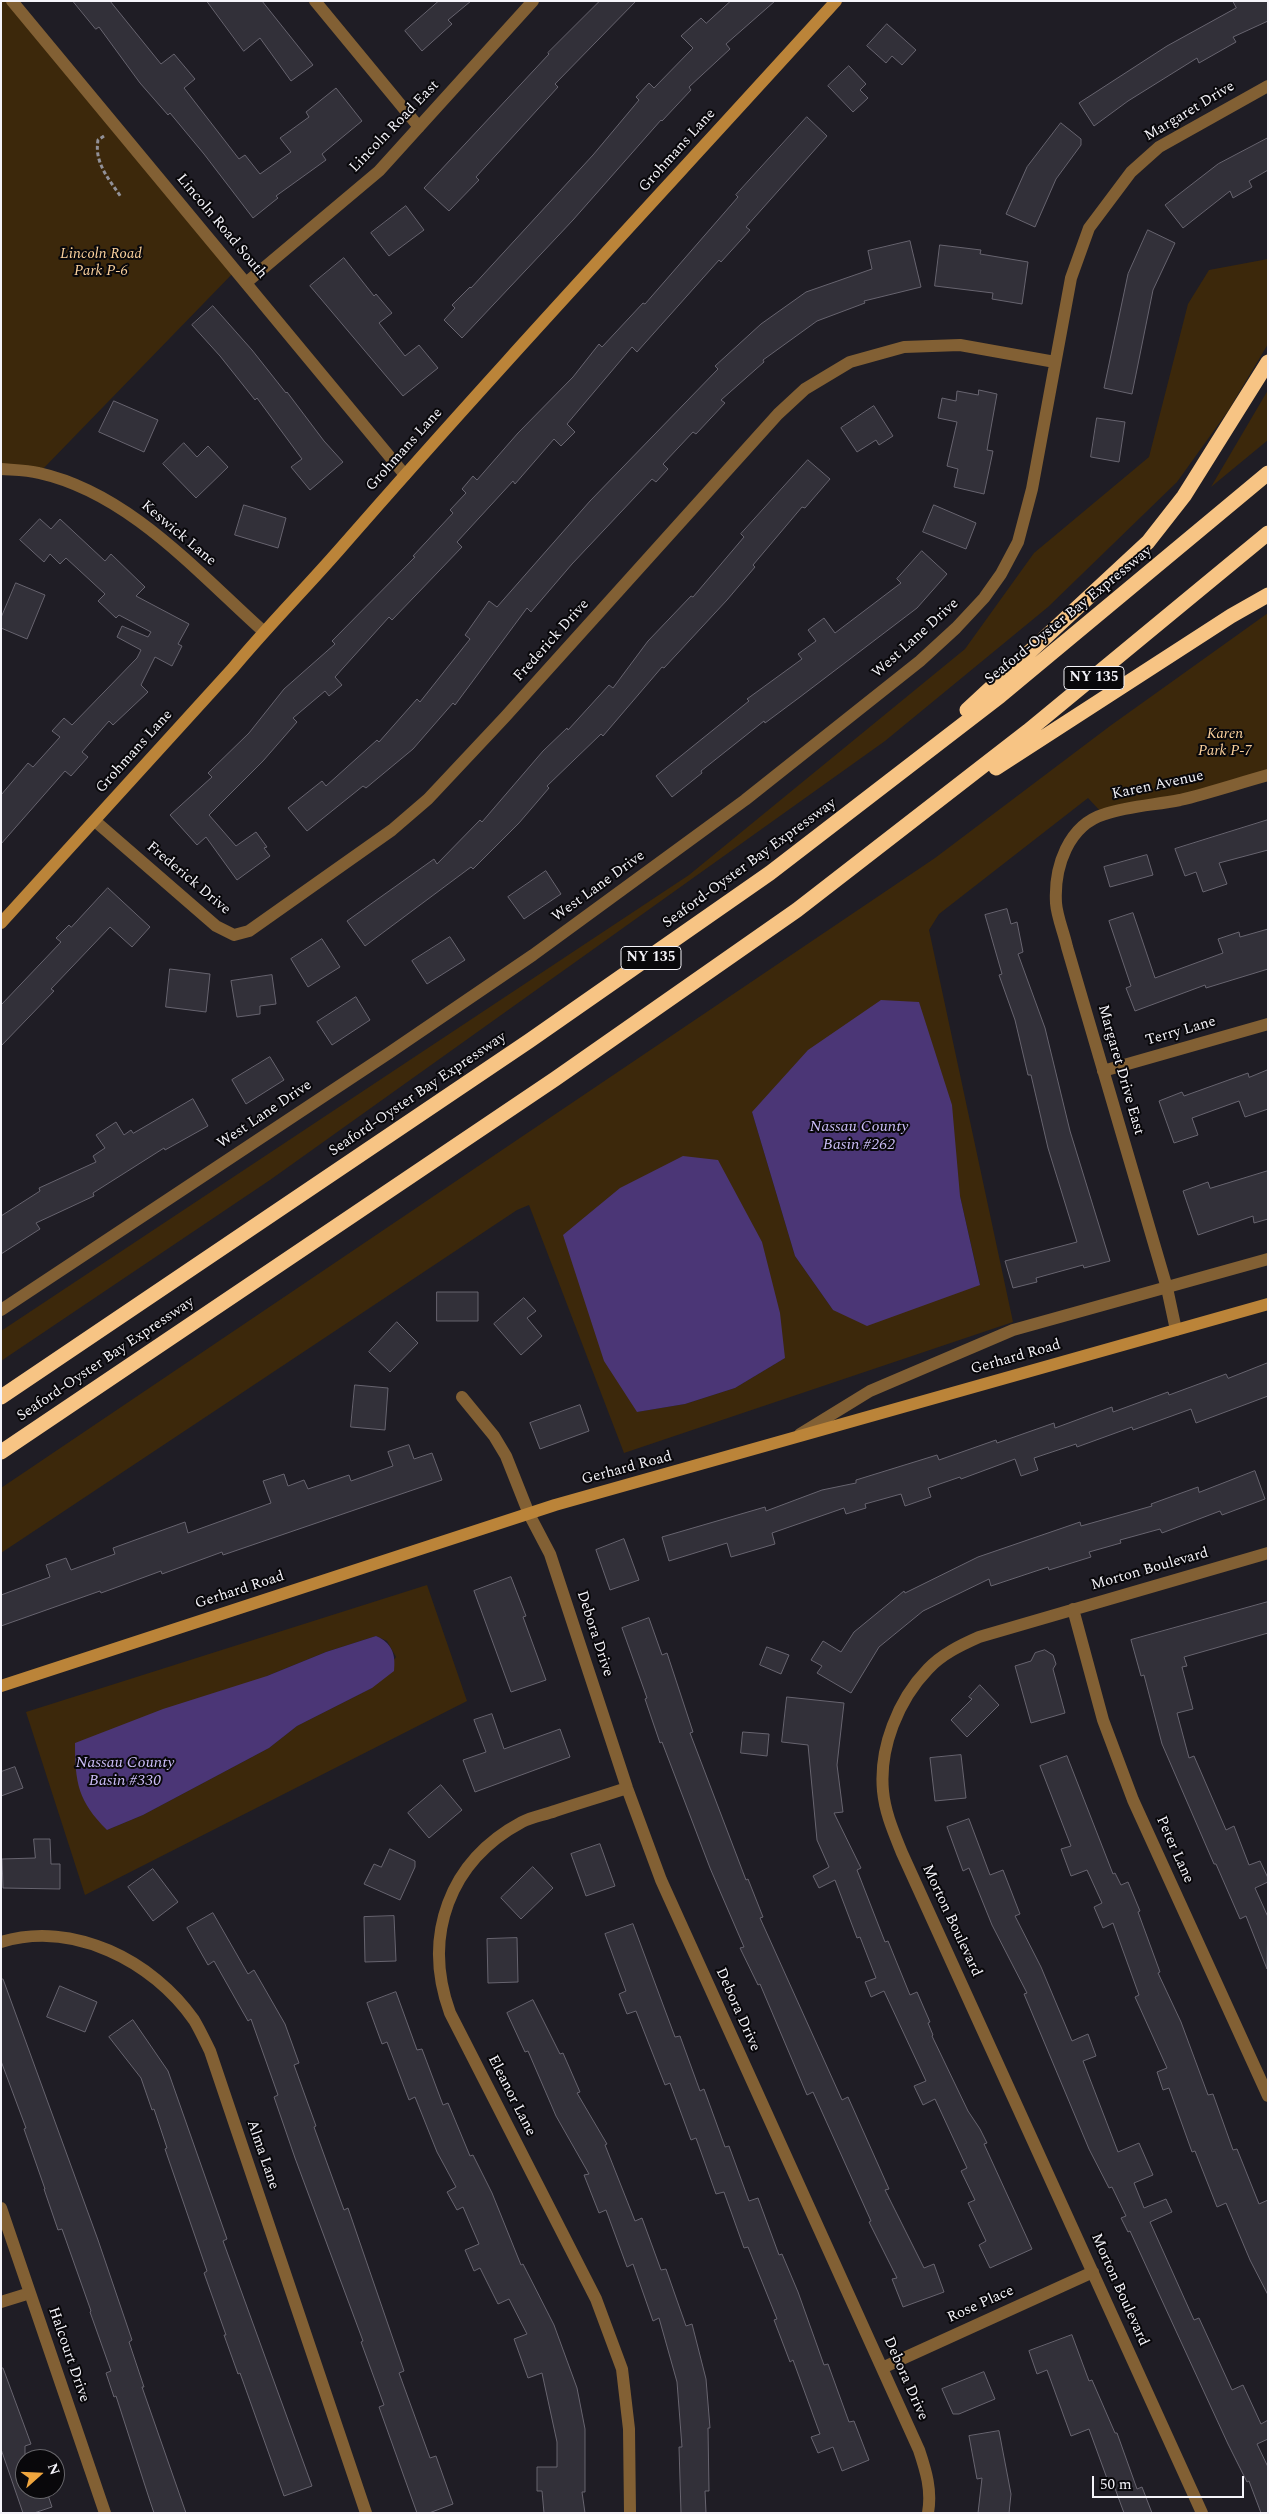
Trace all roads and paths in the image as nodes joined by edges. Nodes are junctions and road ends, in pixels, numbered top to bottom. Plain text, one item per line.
1 (12, 1) edge
2 (314, 1) edge
3 (533, 1) edge
4 (836, 1) edge
5 (1268, 86) edge
6 (116, 126) junction
7 (419, 127) junction
8 (121, 197) dead end
9 (247, 282) junction
10 (1055, 362) junction
11 (1268, 362) edge
12 (1, 469) edge
13 (1268, 474) edge
14 (404, 475) junction
15 (1268, 533) edge
16 (1268, 595) edge
17 (263, 631) junction
18 (1268, 775) edge
19 (889, 783) junction
20 (917, 819) junction
21 (95, 821) junction
22 (1085, 824) joint
23 (1, 923) edge
24 (1268, 1024) edge
25 (1104, 1071) junction
26 (1268, 1259) edge
27 (1167, 1288) junction
28 (1268, 1304) edge
29 (1, 1310) edge
30 (1176, 1330) junction
31 (1, 1397) edge
32 (462, 1397) dead end
33 (794, 1437) junction
34 (1, 1452) edge
35 (529, 1514) junction
36 (1268, 1553) edge
37 (1073, 1609) junction
38 (1, 1686) edge
39 (627, 1788) junction
40 (1, 1942) edge
41 (1268, 2096) edge
42 (1, 2208) edge
43 (1093, 2272) junction
44 (30, 2293) junction
45 (1, 2302) edge
46 (882, 2368) junction
47 (105, 2513) edge
48 (366, 2513) edge
49 (630, 2513) edge
50 (928, 2513) edge
51 (1202, 2513) edge

1 - 6 street, Lincoln Road South
2 - 7 street
3 - 7 street, Lincoln Road East
4 - 14 street, Grohmans Lane
5 - 10 street, Margaret Drive
6 - 8 path
6 - 9 street, Lincoln Road South
7 - 9 street, Lincoln Road East
9 - 14 street, Lincoln Road South
10 - 21 street, Frederick Drive
10 - 29 street, West Lane Drive
11 - 19 highway
12 - 17 street, Keswick Lane
13 - 19 highway, Seaford-Oyster Bay Expressway / NY 135
14 - 17 street, Grohmans Lane
15 - 20 highway, Seaford-Oyster Bay Expressway / NY 135
16 - 20 highway
17 - 21 street, Grohmans Lane
18 - 22 street, Karen Avenue
19 - 31 highway, Seaford-Oyster Bay Expressway / NY 135
20 - 34 highway, Seaford-Oyster Bay Expressway / NY 135
21 - 23 street, Grohmans Lane
22 - 25 street, Margaret Drive East
24 - 25 street, Terry Lane
25 - 27 street, Margaret Drive East
26 - 27 street
27 - 30 street, Margaret Drive East
27 - 33 street
28 - 30 street, Gerhard Road
30 - 33 street, Gerhard Road
32 - 35 street, Debora Drive
33 - 35 street, Gerhard Road
35 - 38 street, Gerhard Road
35 - 39 street, Debora Drive
36 - 37 street, Morton Boulevard
37 - 41 street, Peter Lane
37 - 43 street, Morton Boulevard
39 - 46 street, Debora Drive
39 - 49 street, Eleanor Lane
40 - 48 street, Alma Lane
42 - 44 street, Halcourt Drive
43 - 46 street, Rose Place
43 - 51 street, Morton Boulevard
44 - 45 street
44 - 47 street, Halcourt Drive
46 - 50 street, Debora Drive

